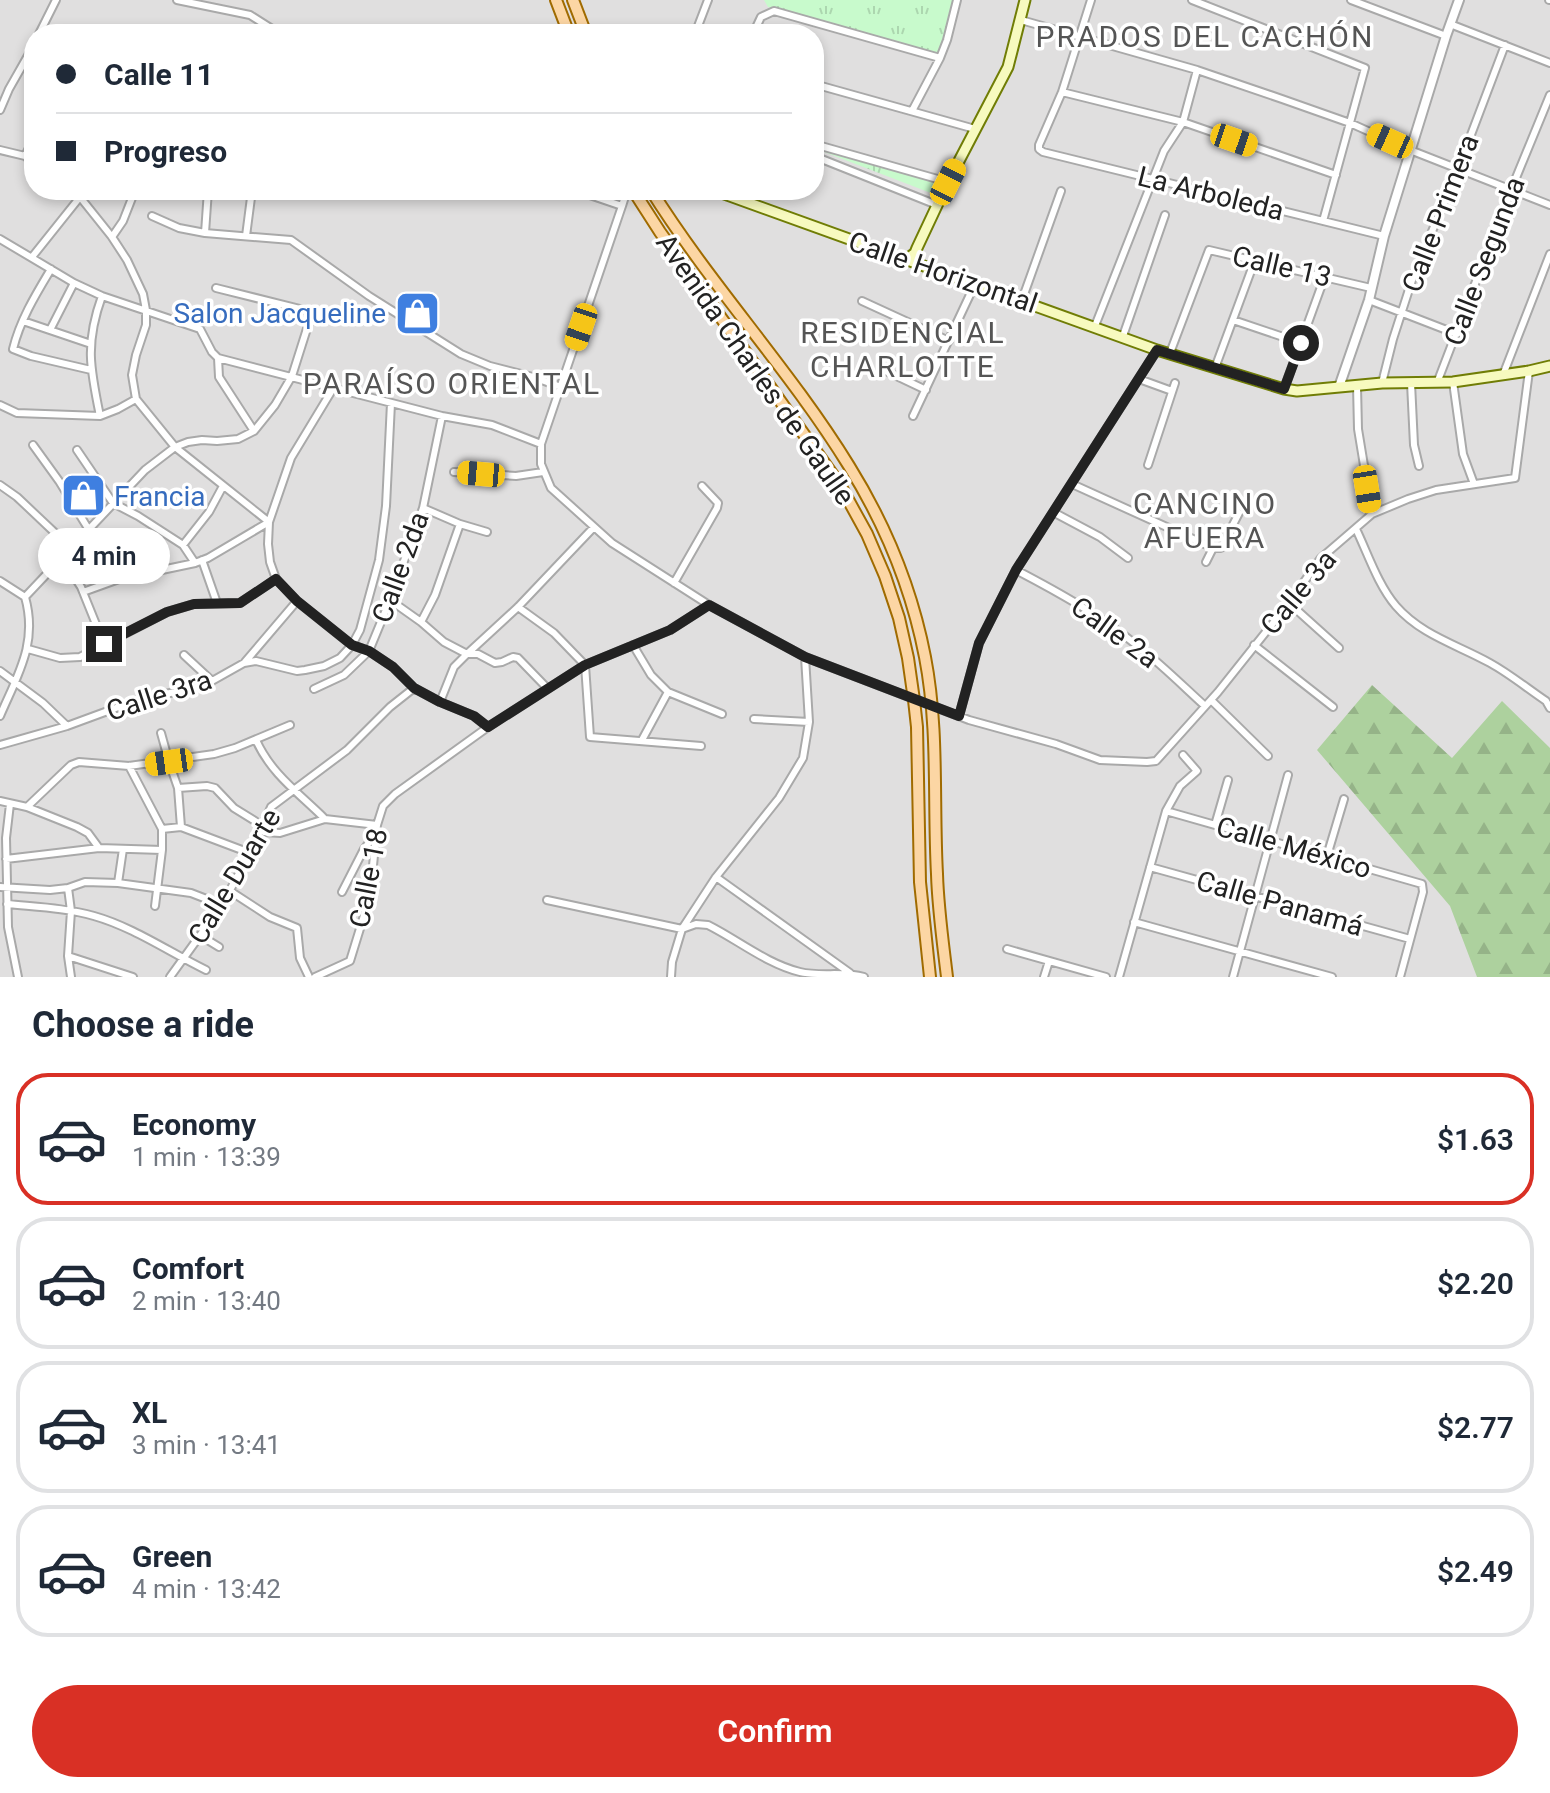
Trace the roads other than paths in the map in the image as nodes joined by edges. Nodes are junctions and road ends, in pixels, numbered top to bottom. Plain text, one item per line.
1 (56, 0) edge
2 (177, 0) edge
3 (556, 0) edge
4 (573, 0) edge
5 (708, 0) edge
6 (957, 0) edge
7 (1025, 0) edge
8 (1091, 0) edge
9 (1192, 0) edge
10 (1217, 0) edge
11 (1351, 0) edge
12 (1459, 0) edge
13 (1214, 8) junction
14 (1021, 20) junction
15 (44, 24) edge
16 (264, 24) edge
17 (565, 24) edge
18 (582, 24) edge
19 (699, 24) edge
20 (758, 24) edge
21 (820, 24) edge
22 (1450, 24) junction
23 (824, 25) edge
24 (1446, 36) junction
25 (1080, 38) junction
26 (1505, 45) junction
27 (940, 58) junction
28 (24, 63) edge
29 (1550, 63) edge
30 (1197, 70) junction
31 (0, 86) edge
32 (824, 87) edge
33 (9, 89) junction
34 (1062, 92) junction
35 (1550, 95) edge
36 (0, 110) edge
37 (912, 111) junction
38 (1183, 122) junction
39 (1350, 123) junction
40 (975, 129) junction
41 (824, 147) edge
42 (0, 150) edge
43 (1410, 150) junction
44 (24, 156) edge
45 (824, 160) edge
46 (1458, 169) junction
47 (1336, 175) junction
48 (1153, 178) junction
49 (948, 182) junction
50 (1511, 190) junction
51 (1061, 191) dead end
52 (78, 200) edge
53 (82, 200) edge
54 (131, 200) edge
55 (207, 200) edge
56 (251, 200) edge
57 (604, 200) edge
58 (625, 200) edge
59 (637, 200) edge
60 (658, 200) edge
61 (741, 200) edge
62 (937, 205) junction
63 (1550, 205) edge
64 (622, 206) junction
65 (1165, 215) dead end
66 (152, 216) dead end
67 (1323, 221) junction
68 (205, 233) junction
69 (246, 236) junction
70 (1384, 236) junction
71 (112, 237) junction
72 (0, 239) edge
73 (1550, 254) edge
74 (32, 257) junction
75 (906, 260) junction
76 (1255, 260) junction
77 (51, 269) junction
78 (1325, 276) junction
79 (74, 283) junction
80 (975, 284) junction
81 (216, 288) dead end
82 (1371, 288) junction
83 (102, 296) junction
84 (1022, 300) junction
85 (1369, 300) junction
86 (862, 301) dead end
87 (146, 310) junction
88 (1402, 312) junction
89 (1233, 320) junction
90 (23, 321) junction
91 (1095, 326) junction
92 (50, 330) junction
93 (1457, 334) junction
94 (1123, 336) junction
95 (949, 341) junction
96 (1301, 343) junction
97 (91, 344) junction
98 (1157, 350) junction
99 (1170, 353) junction
100 (218, 358) junction
101 (1550, 366) edge
102 (1215, 368) junction
103 (91, 370) junction
104 (886, 371) dead end
105 (1529, 371) junction
106 (1503, 375) junction
107 (292, 376) junction
108 (1139, 379) junction
109 (1453, 382) junction
110 (1175, 383) dead end
111 (1382, 383) junction
112 (1411, 383) junction
113 (1437, 383) junction
114 (1357, 386) junction
115 (334, 387) junction
116 (561, 387) junction
117 (1339, 387) junction
118 (1284, 389) junction
119 (926, 390) junction
120 (1172, 391) junction
121 (136, 399) junction
122 (391, 403) junction
123 (0, 405) edge
124 (100, 416) junction
125 (442, 416) junction
126 (913, 416) dead end
127 (254, 431) junction
128 (541, 444) junction
129 (33, 445) dead end
130 (175, 447) junction
131 (77, 450) dead end
132 (1148, 465) dead end
133 (1419, 466) dead end
134 (454, 472) dead end
135 (543, 472) junction
136 (1072, 484) junction
137 (1474, 484) junction
138 (223, 486) junction
139 (702, 486) dead end
140 (1, 488) edge
141 (113, 503) junction
142 (423, 508) junction
143 (1053, 512) junction
144 (1239, 513) dead end
145 (1372, 514) junction
146 (269, 522) junction
147 (460, 524) junction
148 (594, 527) junction
149 (1356, 529) junction
150 (89, 530) junction
151 (487, 532) dead end
152 (183, 545) junction
153 (1213, 548) junction
154 (72, 549) junction
155 (1128, 558) dead end
156 (63, 559) junction
157 (199, 562) junction
158 (1206, 562) dead end
159 (1016, 570) junction
160 (276, 579) junction
161 (0, 581) edge
162 (674, 583) junction
163 (83, 592) junction
164 (25, 597) junction
165 (390, 600) junction
166 (297, 601) junction
167 (217, 603) junction
168 (1289, 603) junction
169 (709, 605) junction
170 (518, 607) junction
171 (421, 622) junction
172 (104, 644) junction
173 (352, 645) junction
174 (633, 645) junction
175 (1254, 645) junction
176 (1339, 648) dead end
177 (28, 649) junction
178 (369, 651) junction
179 (467, 654) junction
180 (184, 655) dead end
181 (805, 657) junction
182 (244, 663) junction
183 (585, 665) junction
184 (0, 671) edge
185 (212, 681) junction
186 (15, 682) junction
187 (414, 688) junction
188 (314, 689) dead end
189 (548, 689) junction
190 (668, 692) junction
191 (914, 700) junction
192 (1211, 700) junction
193 (440, 702) junction
194 (932, 706) junction
195 (1205, 706) junction
196 (1333, 707) dead end
197 (1550, 708) edge
198 (722, 714) dead end
199 (0, 716) edge
200 (959, 716) junction
201 (754, 719) dead end
202 (809, 722) junction
203 (290, 725) dead end
204 (67, 726) junction
205 (488, 727) junction
206 (161, 733) dead end
207 (256, 740) junction
208 (642, 740) junction
209 (0, 745) edge
210 (701, 746) dead end
211 (1183, 755) dead end
212 (1268, 756) dead end
213 (169, 762) junction
214 (129, 766) junction
215 (1288, 775) dead end
216 (1228, 780) dead end
217 (178, 788) junction
218 (292, 790) junction
219 (1344, 799) dead end
220 (0, 801) edge
221 (10, 804) junction
222 (27, 807) junction
223 (1166, 811) junction
224 (325, 819) junction
225 (1215, 825) junction
226 (181, 827) junction
227 (260, 827) junction
228 (162, 829) junction
229 (376, 829) junction
230 (1270, 840) junction
231 (99, 848) junction
232 (123, 849) junction
233 (162, 850) junction
234 (250, 853) junction
235 (1327, 856) junction
236 (6, 859) junction
237 (1150, 867) junction
238 (4, 871) edge
239 (716, 877) junction
240 (118, 883) junction
241 (4, 888) edge
242 (68, 888) junction
243 (158, 888) junction
244 (230, 891) junction
245 (342, 892) dead end
246 (1255, 895) junction
247 (547, 900) dead end
248 (7, 904) junction
249 (222, 905) junction
250 (155, 906) dead end
251 (71, 911) junction
252 (1134, 922) junction
253 (682, 929) junction
254 (201, 936) junction
255 (1410, 939) junction
256 (219, 947) dead end
257 (1007, 949) dead end
258 (1239, 951) junction
259 (68, 956) junction
260 (183, 959) junction
261 (831, 959) junction
262 (1049, 961) junction
263 (206, 970) dead end
264 (852, 974) junction
265 (826, 975) junction
266 (18, 977) edge
267 (71, 977) edge
268 (133, 977) edge
269 (170, 977) edge
270 (309, 977) edge
271 (315, 977) edge
272 (671, 977) edge
273 (864, 977) edge
274 (930, 977) edge
275 (947, 977) edge
276 (1044, 977) edge
277 (1106, 977) edge
278 (1119, 977) edge
279 (1233, 977) edge
280 (1332, 977) edge
281 (1400, 977) edge

1 - 15 street
2 - 16 street
3 - 17 main road
4 - 18 main road
5 - 19 street
6 - 27 street
7 - 14 main road
8 - 25 street
9 - 13 street
10 - 13 street
11 - 24 street
12 - 22 street
13 - 39 street
14 - 25 street
14 - 40 main road
20 - 21 street
22 - 24 street
22 - 26 street
23 - 27 street
24 - 43 street
25 - 30 street
25 - 34 street
26 - 29 street
26 - 46 street, Calle Primera
27 - 37 street
28 - 33 street
30 - 38 street
30 - 39 street
31 - 33 street
32 - 37 street
33 - 36 street
34 - 38 street
34 - 48 street, La Arboleda
35 - 50 street, Calle Segunda
37 - 40 street
38 - 47 street
38 - 48 street
39 - 43 street
39 - 47 street
40 - 49 main road
41 - 49 street
42 - 44 street
43 - 46 street
43 - 70 street
45 - 62 street
46 - 50 street
46 - 88 street, Calle Primera
47 - 67 street
48 - 67 street, La Arboleda
48 - 91 street
49 - 62 main road
50 - 63 street
50 - 93 street, Calle Segunda
51 - 84 street
52 - 74 street
53 - 71 street
54 - 71 street
55 - 68 street
56 - 69 street
57 - 64 street
58 - 64 street
59 - 191 main road, Avenida Charles de Gaulle
60 - 194 main road, Avenida Charles de Gaulle
61 - 75 main road, Calle Horizontal
62 - 75 main road
64 - 116 street
65 - 94 street
66 - 68 street
67 - 70 street, La Arboleda
68 - 69 street
69 - 116 street
70 - 82 street
71 - 87 street
72 - 74 street
73 - 106 street
74 - 77 street
75 - 80 main road, Calle Horizontal
76 - 78 street, Calle 13
76 - 89 street
76 - 99 street, Calle 13
77 - 79 street
77 - 90 street
78 - 82 street, Calle 13
78 - 96 street
79 - 83 street
79 - 92 street
80 - 84 main road, Calle Horizontal
80 - 95 street
81 - 107 street
82 - 85 street
83 - 87 street
83 - 97 street
84 - 91 main road, Calle Horizontal
85 - 88 street
85 - 117 street
86 - 95 street
87 - 100 street
87 - 121 street
88 - 93 street
88 - 111 street, Calle Primera
89 - 96 street
89 - 102 street
90 - 92 street
90 - 103 street
91 - 94 main road, Calle Horizontal
92 - 97 street
93 - 113 street, Calle Segunda
94 - 98 main road, Calle Horizontal
95 - 119 street
96 - 118 street
97 - 103 street
98 - 99 main road, Calle Horizontal
98 - 108 street
99 - 102 main road, Calle Horizontal
100 - 107 street
100 - 127 street
101 - 105 main road, Calle Horizontal
102 - 118 main road, Calle Horizontal
103 - 124 street
104 - 119 street
105 - 106 main road, Calle Horizontal
105 - 137 street, Calle 3a
106 - 109 main road, Calle Horizontal
107 - 115 street
107 - 127 street
108 - 120 street
108 - 136 street
109 - 113 main road, Calle Horizontal
109 - 137 street
110 - 120 street
111 - 112 main road, Calle Horizontal
111 - 114 main road, Calle Horizontal
112 - 113 main road, Calle Horizontal
112 - 133 street
114 - 117 main road, Calle Horizontal
114 - 145 street
115 - 122 street
115 - 146 street
116 - 128 street
117 - 118 main road, Calle Horizontal
119 - 126 street
120 - 132 street
121 - 124 street
121 - 130 street
122 - 125 street
122 - 173 street
123 - 124 street
125 - 128 street
125 - 142 street, Calle 2da
127 - 130 street
128 - 135 street
129 - 150 street
130 - 138 street
130 - 141 street
131 - 141 street
134 - 135 street
135 - 148 street
136 - 143 street
136 - 153 street
137 - 145 street, Calle 3a
138 - 146 street
138 - 152 street
139 - 162 street
140 - 154 street
141 - 150 street
141 - 152 street
142 - 147 street
142 - 165 street, Calle 2da
143 - 155 street
143 - 159 street
144 - 153 street
145 - 149 street, Calle 3a
146 - 157 street
146 - 160 street
147 - 151 street
147 - 171 street
148 - 162 street
148 - 170 street
149 - 168 street, Calle 3a
149 - 197 street
150 - 154 street
152 - 157 street
153 - 158 street
154 - 156 street
156 - 163 street
156 - 164 street
157 - 163 street
157 - 167 street
159 - 195 street, Calle 2a
159 - 200 street
160 - 166 street
160 - 167 street
161 - 164 street
162 - 169 street
163 - 172 street
164 - 177 street
165 - 171 street
165 - 178 street, Calle 2da
166 - 173 street
166 - 182 street
167 - 172 street
168 - 175 street, Calle 3a
168 - 176 street
169 - 174 street, Calle 18
169 - 181 street
170 - 179 street
170 - 183 street
171 - 179 street
172 - 177 street
173 - 178 street
173 - 182 street, Calle 3ra
174 - 183 street, Calle 18
174 - 190 street
175 - 192 street, Calle 3a
175 - 196 street
177 - 186 street
178 - 187 street
178 - 188 street, Calle 2da
179 - 189 street
179 - 193 street
180 - 185 street
181 - 191 street
181 - 202 street
182 - 185 street, Calle 3ra
183 - 189 street, Calle 18
183 - 208 street
184 - 186 street
185 - 204 street, Calle 3ra
186 - 199 street
186 - 204 street
187 - 193 street
187 - 218 street, Calle Duarte
189 - 205 street, Calle 18
190 - 198 street
190 - 208 street
191 - 194 street
191 - 274 main road, Avenida Charles de Gaulle
192 - 195 street, Calle 3a
192 - 212 street
193 - 205 street
194 - 200 street
194 - 275 main road, Avenida Charles de Gaulle
195 - 200 street, Calle 3a
201 - 202 street
202 - 239 street
203 - 207 street
204 - 209 street, Calle 3ra
205 - 229 street, Calle 18
206 - 213 street
207 - 213 street
207 - 218 street
208 - 210 street
211 - 223 street
213 - 214 street
213 - 217 street
214 - 222 street
214 - 228 street
215 - 230 street
216 - 225 street
217 - 226 street
217 - 227 street
218 - 224 street
218 - 227 street, Calle Duarte
219 - 235 street
220 - 221 street
221 - 222 street
221 - 236 street
222 - 231 street
223 - 225 street, Calle México
223 - 237 street
224 - 227 street
224 - 229 street
225 - 230 street, Calle México
226 - 228 street
226 - 234 street
227 - 234 street, Calle Duarte
228 - 233 street
229 - 245 street
229 - 271 street, Calle 18
230 - 235 street, Calle México
230 - 246 street
231 - 232 street
231 - 236 street
232 - 233 street
232 - 240 street
233 - 243 street
234 - 244 street, Calle Duarte
235 - 255 street, Calle México
236 - 238 street
237 - 246 street, Calle Panamá
237 - 252 street
238 - 241 street
239 - 253 street
239 - 261 street
240 - 242 street
240 - 243 street
241 - 242 street
241 - 248 street
242 - 251 street
243 - 249 street
243 - 250 street
244 - 249 street, Calle Duarte
244 - 270 street
246 - 255 street, Calle Panamá
246 - 258 street
247 - 253 street
248 - 251 street
248 - 266 street
249 - 254 street, Calle Duarte
251 - 259 street
251 - 260 street
252 - 258 street
252 - 278 street
253 - 265 street
253 - 272 street
254 - 256 street
254 - 260 street, Calle Duarte
255 - 281 street
257 - 262 street
258 - 279 street
258 - 280 street
259 - 267 street
259 - 268 street
260 - 263 street
260 - 269 street, Calle Duarte
261 - 264 street
261 - 265 street
262 - 276 street
262 - 277 street
264 - 265 street
264 - 273 street

